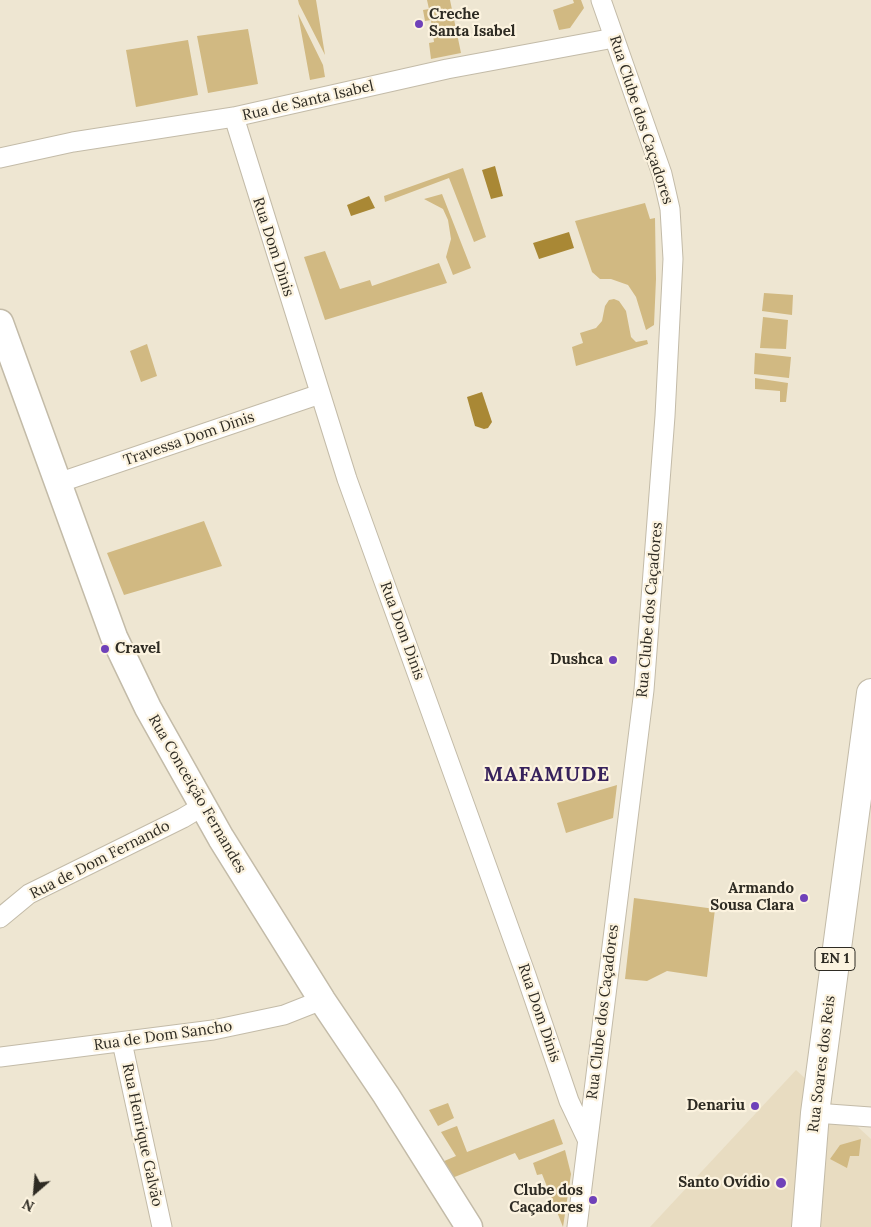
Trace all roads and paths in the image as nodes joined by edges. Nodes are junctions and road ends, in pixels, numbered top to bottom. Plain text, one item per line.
1 (601, 0) edge
2 (614, 38) junction
3 (234, 118) junction
4 (0, 158) edge
5 (0, 323) edge
6 (320, 394) junction
7 (58, 483) junction
8 (871, 693) edge
9 (202, 806) junction
10 (0, 918) edge
11 (322, 1000) junction
12 (122, 1042) junction
13 (0, 1057) edge
14 (815, 1113) junction
15 (871, 1117) edge
16 (587, 1139) junction
17 (162, 1227) edge
18 (469, 1227) edge
19 (577, 1227) edge
20 (806, 1227) edge

1 - 2 street, Rua Clube dos Caçadores
2 - 3 street, Rua de Santa Isabel
2 - 16 street, Rua Clube dos Caçadores
3 - 4 street, Rua de Santa Isabel
3 - 6 street, Rua Dom Dinis
5 - 7 main road, Rua Conceição Fernandes
6 - 7 street, Travessa Dom Dinis
6 - 16 street, Rua Dom Dinis
7 - 9 main road, Rua Conceição Fernandes
8 - 14 main road, Rua Soares dos Reis / EN 1
9 - 10 street, Rua de Dom Fernando
9 - 11 main road, Rua Conceição Fernandes
11 - 12 street, Rua de Dom Sancho
11 - 18 main road, Rua Conceição Fernandes
12 - 13 street, Rua de Dom Sancho
12 - 17 street, Rua Henrique Galvão
14 - 15 street
14 - 20 main road, Rua Soares dos Reis / EN 1
16 - 19 street, Rua Clube dos Caçadores

